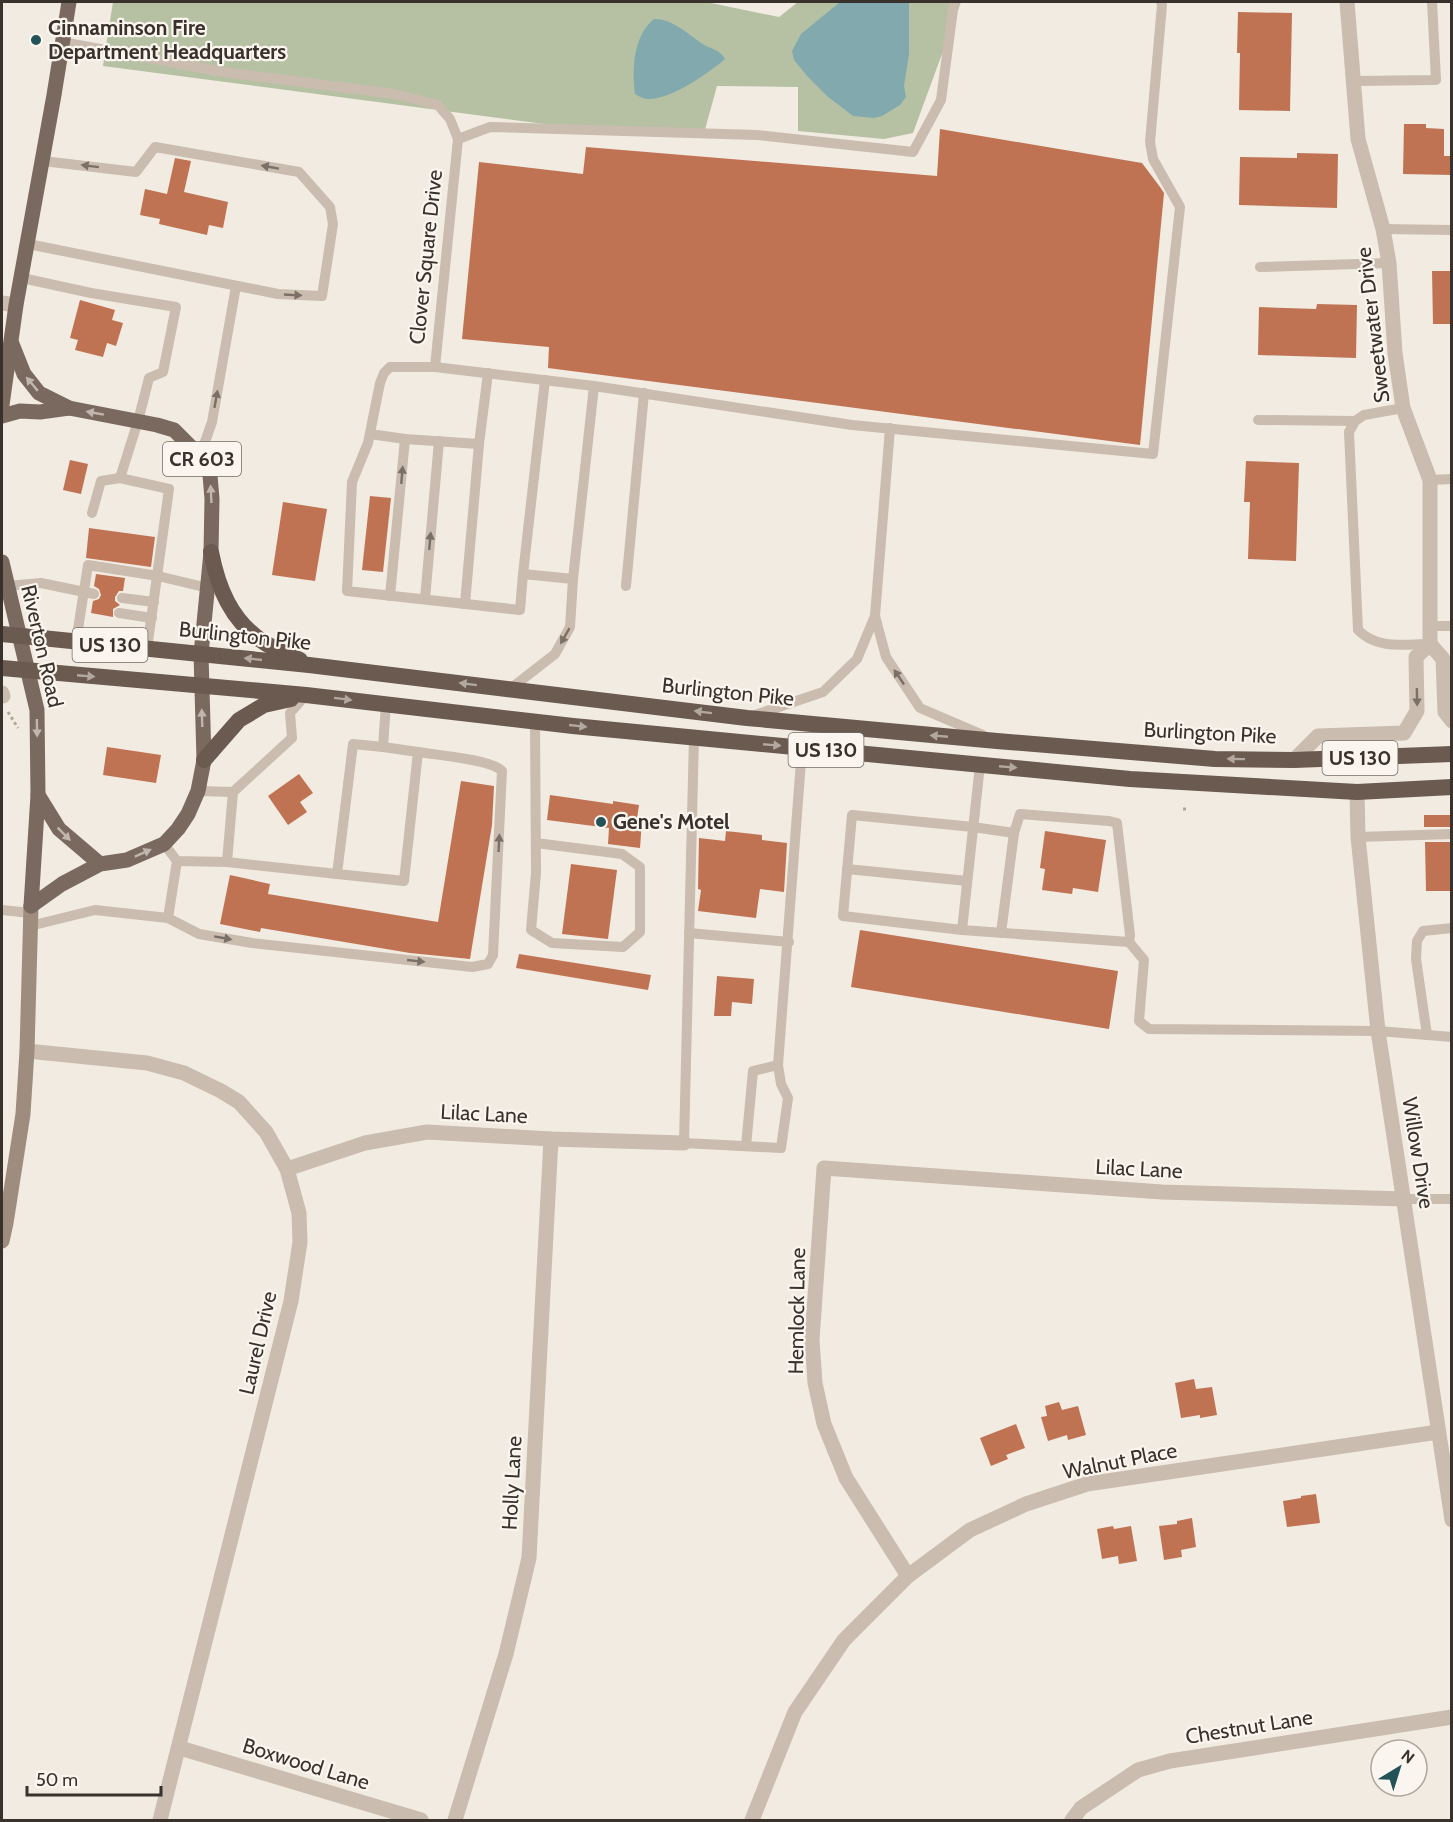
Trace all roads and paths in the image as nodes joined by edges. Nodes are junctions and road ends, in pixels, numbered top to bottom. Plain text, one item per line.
1 (69, 2) edge
2 (954, 2) edge
3 (1161, 2) edge
4 (1347, 2) edge
5 (1432, 2) edge
6 (62, 42) junction
7 (1354, 81) junction
8 (458, 139) junction
9 (43, 160) junction
10 (1383, 229) junction
11 (1452, 230) edge
12 (28, 244) junction
13 (1389, 263) junction
14 (1260, 267) dead end
15 (22, 278) junction
16 (236, 286) junction
17 (9, 304) edge
18 (12, 344) junction
19 (435, 367) junction
20 (488, 373) junction
21 (545, 380) junction
22 (594, 386) junction
23 (644, 393) junction
24 (2, 405) edge
25 (69, 408) junction
26 (1403, 408) junction
27 (2, 416) edge
28 (1258, 420) dead end
29 (138, 421) junction
30 (1355, 421) junction
31 (890, 428) junction
32 (370, 434) junction
33 (405, 439) junction
34 (439, 441) junction
35 (479, 444) junction
36 (201, 456) junction
37 (120, 478) junction
38 (1452, 479) edge
39 (1430, 480) junction
40 (92, 513) dead end
41 (211, 552) junction
42 (2, 562) edge
43 (524, 574) junction
44 (158, 576) junction
45 (573, 579) junction
46 (7, 586) junction
47 (626, 586) dead end
48 (208, 588) junction
49 (89, 593) junction
50 (390, 596) junction
51 (122, 598) dead end
52 (425, 599) junction
53 (154, 602) junction
54 (465, 604) junction
55 (119, 613) dead end
56 (875, 616) junction
57 (152, 618) junction
58 (1431, 626) junction
59 (1452, 626) edge
60 (10, 635) edge
61 (76, 642) junction
62 (1430, 644) junction
63 (147, 649) junction
64 (201, 654) junction
65 (309, 665) junction
66 (2, 668) edge
67 (28, 671) junction
68 (201, 685) junction
69 (510, 689) junction
70 (306, 695) junction
71 (386, 704) junction
72 (747, 718) junction
73 (1452, 721) edge
74 (535, 722) junction
75 (694, 737) junction
76 (997, 741) junction
77 (383, 747) junction
78 (802, 748) junction
79 (418, 752) junction
80 (1452, 754) edge
81 (204, 760) junction
82 (1294, 760) junction
83 (980, 765) junction
84 (1452, 788) edge
85 (198, 791) junction
86 (232, 792) junction
87 (1357, 792) junction
88 (38, 795) junction
89 (974, 827) junction
90 (1014, 832) junction
91 (1452, 834) edge
92 (1358, 837) junction
93 (536, 843) junction
94 (164, 844) junction
95 (177, 861) junction
96 (227, 862) junction
97 (100, 864) junction
98 (847, 869) junction
99 (337, 874) junction
100 (968, 880) junction
101 (2, 910) edge
102 (30, 915) junction
103 (168, 918) junction
104 (1452, 928) edge
105 (962, 930) junction
106 (689, 933) junction
107 (1001, 933) junction
108 (789, 942) junction
109 (1129, 942) junction
110 (1378, 1031) junction
111 (1427, 1035) junction
112 (1452, 1037) edge
113 (27, 1051) junction
114 (778, 1065) junction
115 (551, 1139) junction
116 (684, 1143) junction
117 (746, 1146) junction
118 (824, 1168) joint
119 (287, 1169) junction
120 (1404, 1199) junction
121 (1452, 1199) edge
122 (4, 1223) edge
123 (2, 1241) edge
124 (1438, 1432) junction
125 (1452, 1520) edge
126 (908, 1576) junction
127 (1452, 1717) edge
128 (180, 1748) junction
129 (160, 1821) edge
130 (421, 1821) edge
131 (455, 1821) edge
132 (752, 1821) edge
133 (1072, 1821) edge

1 - 6 main road, CR 603
2 - 8 lane
3 - 31 lane, Clover Square Drive
4 - 7 street, Sweetwater Drive
5 - 7 lane
6 - 8 lane
6 - 9 main road, CR 603
7 - 10 street, Sweetwater Drive
8 - 19 lane, Clover Square Drive
9 - 12 main road, CR 603
16 -> 9 lane
10 - 11 lane
10 - 13 street, Sweetwater Drive
12 - 15 main road, CR 603
12 - 16 lane
13 - 14 lane
13 - 26 street, Sweetwater Drive
15 - 17 main road, CR 603
15 - 29 lane
36 -> 16 lane
17 - 18 main road, CR 603
18 - 24 main road, CR 603
25 -> 18 main road, CR 603
19 - 20 lane, Clover Square Drive
19 - 32 lane
20 - 21 lane, Clover Square Drive
20 - 35 lane
21 - 22 lane, Clover Square Drive
21 - 43 lane
22 - 23 lane, Clover Square Drive
22 - 45 lane
23 - 31 lane, Clover Square Drive
23 - 47 lane
25 - 27 main road
29 -> 25 main road, CR 603
26 - 30 lane
26 - 39 street, Sweetwater Drive
28 - 30 lane
29 - 36 main road, CR 603
29 - 37 lane
30 - 62 lane
31 - 56 lane
32 - 33 lane
32 - 50 lane
33 - 34 lane
50 -> 33 lane
34 - 35 lane
52 -> 34 lane
35 - 54 lane
41 -> 36 main road, CR 603
37 - 40 lane
37 - 44 lane
38 - 39 lane
39 - 58 street, Sweetwater Drive
41 - 48 main road, CR 603
41 - 65 highway
42 - 46 main road, Riverton Road
43 - 45 lane
43 - 54 lane
44 - 48 lane
44 - 49 lane
44 - 53 lane
45 -> 69 lane
46 - 49 lane
46 - 60 main road, Riverton Road
48 - 64 main road, CR 603
49 - 61 lane
50 - 52 lane
51 - 53 lane
52 - 54 lane
53 - 57 lane
55 - 57 lane
56 - 72 lane
76 -> 56 lane
57 - 63 lane
58 - 59 lane
58 - 62 street, Sweetwater Drive
60 - 61 highway, Burlington Pike / US 130
60 - 67 main road, Riverton Road
61 - 63 highway, Burlington Pike / US 130
62 - 73 street
62 -> 82 street, Sweetwater Drive
63 - 64 highway, Burlington Pike / US 130
65 -> 64 highway, Burlington Pike / US 130
64 - 68 main road, CR 603
69 -> 65 highway, Burlington Pike / US 130
66 - 67 highway, US 130
67 -> 68 highway, US 130
67 -> 88 main road, Riverton Road
68 - 70 highway, US 130
81 -> 68 main road, CR 603
72 -> 69 highway, Burlington Pike / US 130
70 -> 71 highway, US 130
70 - 81 highway
70 - 86 lane
71 - 74 highway, US 130
71 - 77 lane
76 -> 72 highway, Burlington Pike / US 130
74 -> 75 highway, US 130
74 - 93 lane
75 -> 78 highway, US 130
75 - 106 lane
82 -> 76 highway, Burlington Pike / US 130
77 - 79 lane
77 - 99 lane
78 - 83 highway, US 130
78 - 108 lane
79 - 99 lane
103 -> 79 lane
80 - 82 highway, Burlington Pike / US 130
81 - 85 main road, CR 603
83 -> 87 highway, US 130
83 - 89 lane
84 - 87 highway, US 130
85 - 86 lane
85 - 94 main road, CR 603
86 - 96 lane
87 - 92 street, Willow Drive
88 -> 97 main road
88 - 102 main road, Riverton Road
89 - 90 lane
89 - 98 lane
89 - 100 lane
90 - 107 lane
90 - 109 lane
91 - 92 lane
92 - 110 street, Willow Drive
93 - 93 lane
94 - 95 lane
97 -> 94 main road, CR 603
95 - 96 lane
95 - 103 lane
96 - 99 lane
97 - 102 main road, CR 603
98 - 100 lane
98 - 105 lane
100 - 105 lane
101 - 102 lane
102 - 103 lane
102 - 113 main road, Riverton Road
104 - 111 lane
105 - 107 lane
106 - 108 lane
106 - 116 lane
107 - 109 lane
108 - 114 lane
109 - 110 lane
110 - 111 lane
110 - 120 street, Willow Drive
111 - 112 lane
113 - 119 street, Laurel Drive
113 - 122 main road, Riverton Road
114 - 117 lane
114 - 117 lane
115 - 116 street, Lilac Lane
115 - 119 street, Lilac Lane
115 - 131 street, Holly Lane
116 - 117 lane
118 - 120 street, Lilac Lane
118 - 126 street, Hemlock Lane
119 - 128 street, Laurel Drive
120 - 121 lane, Lilac Lane
120 - 124 street, Willow Drive
122 - 123 main road, Riverton Road
124 - 125 street, Willow Drive
124 - 126 street, Walnut Place
126 - 132 street, Walnut Place
127 - 133 street, Chestnut Lane
128 - 129 street, Laurel Drive
128 - 130 street, Boxwood Lane

